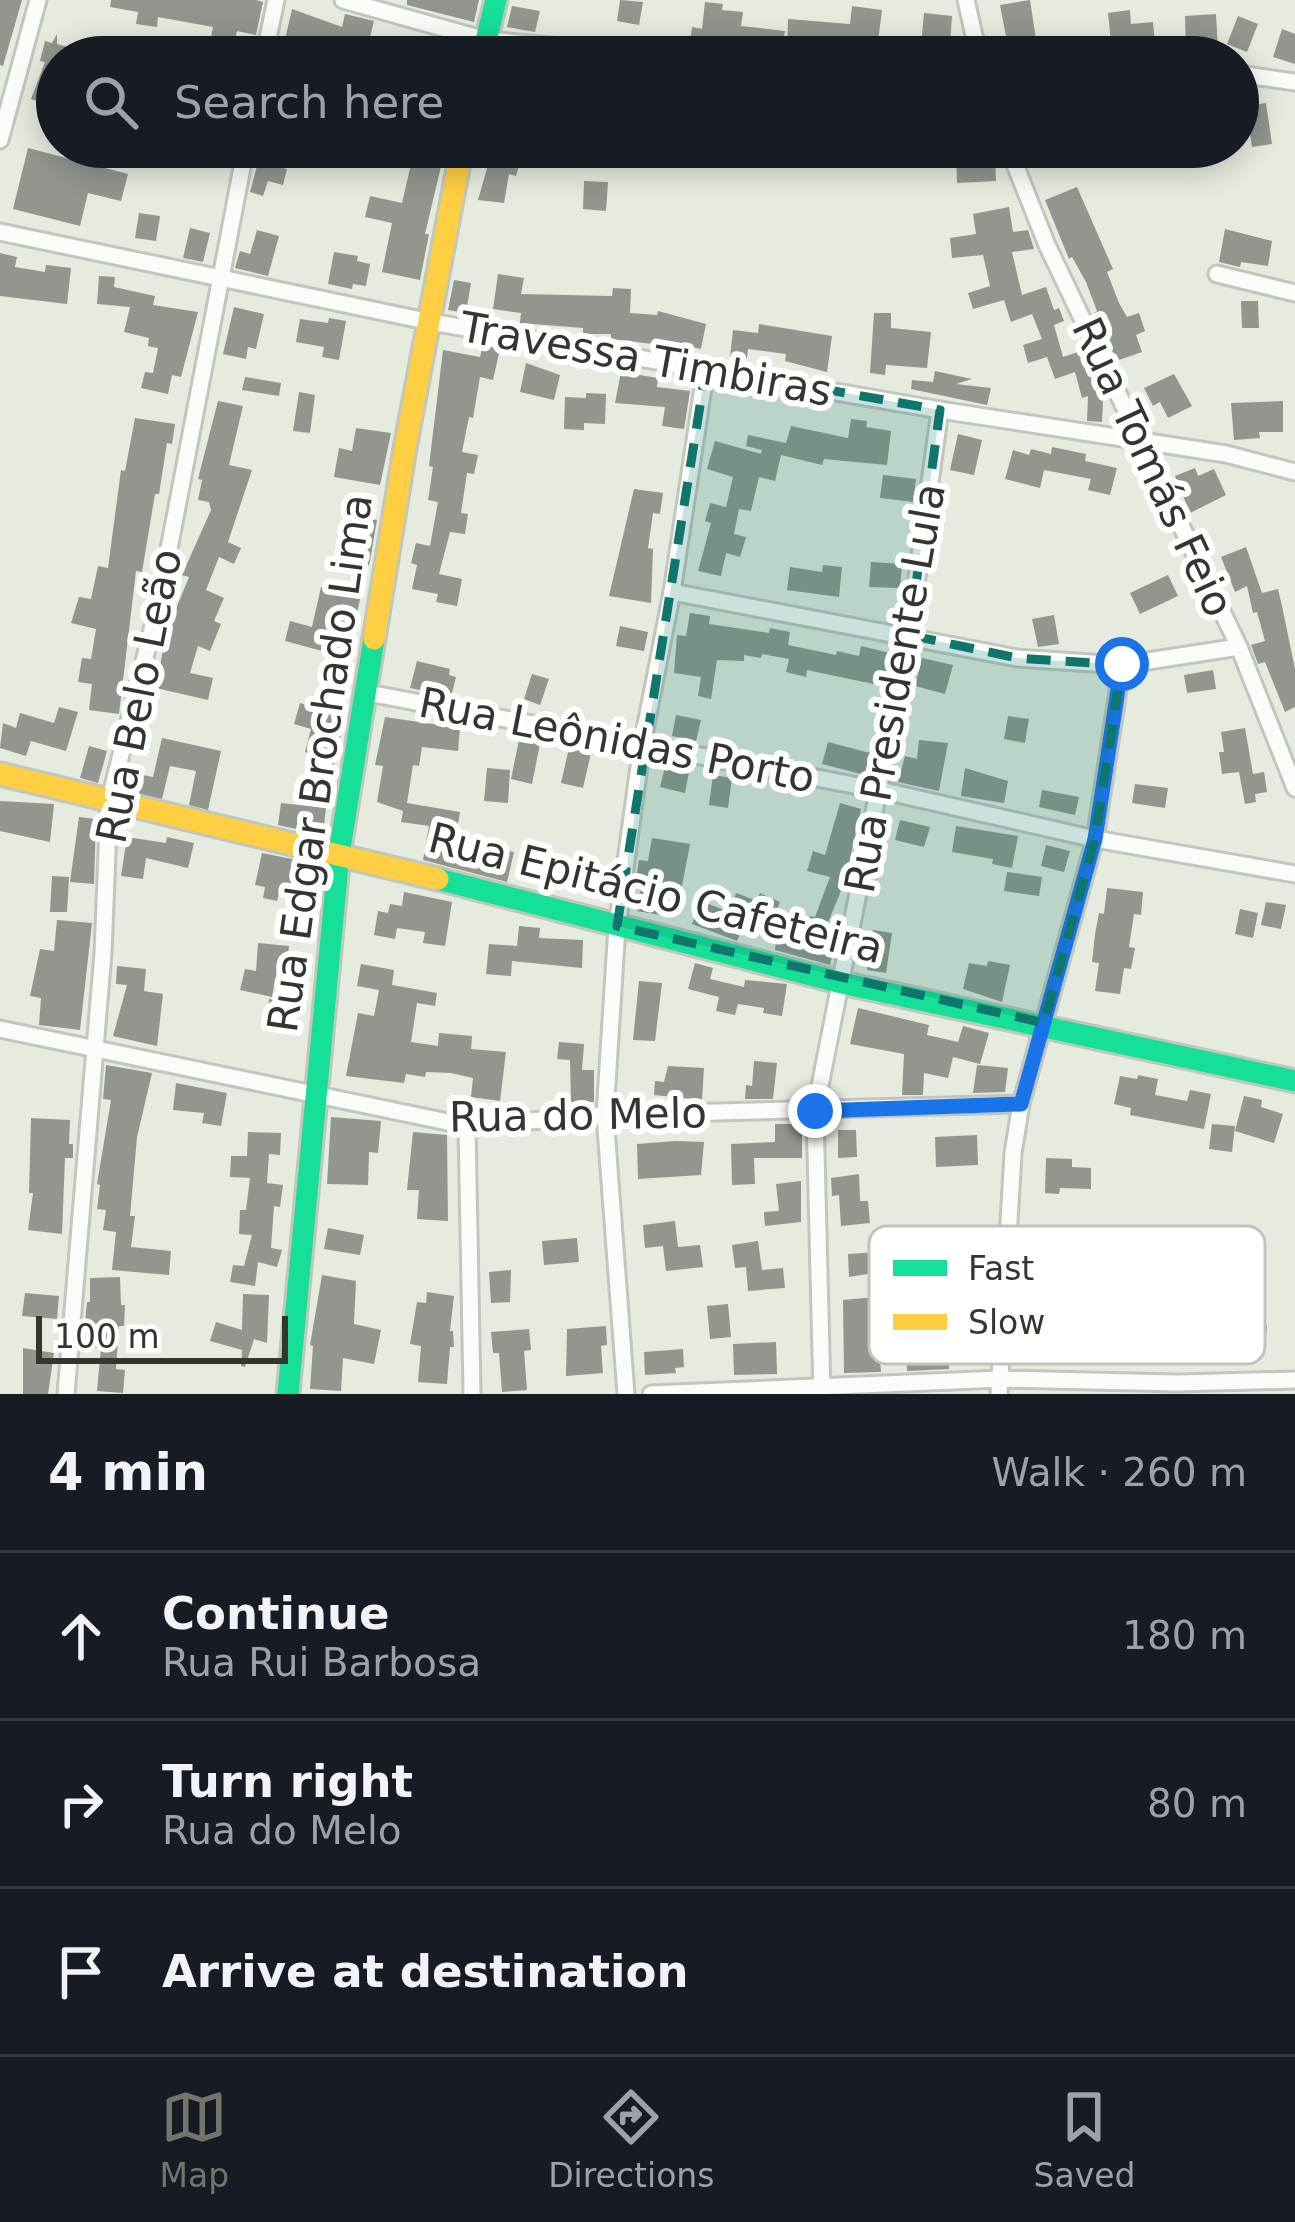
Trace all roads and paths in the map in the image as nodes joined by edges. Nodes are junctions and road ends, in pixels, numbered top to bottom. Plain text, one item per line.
1 (38, 0) edge
2 (276, 0) edge
3 (343, 0) edge
4 (496, 0) edge
5 (966, 0) edge
6 (268, 36) edge
7 (449, 36) edge
8 (487, 36) edge
9 (974, 36) edge
10 (1259, 77) edge
11 (1295, 82) edge
12 (0, 140) edge
13 (242, 168) edge
14 (459, 168) edge
15 (1016, 168) edge
16 (0, 232) edge
17 (1217, 274) dead end
18 (219, 279) junction
19 (1295, 293) edge
20 (430, 322) junction
21 (706, 368) junction
22 (940, 410) junction
23 (1141, 441) junction
24 (1295, 472) edge
25 (672, 592) junction
26 (909, 635) junction
27 (1238, 647) junction
28 (1122, 664) junction
29 (363, 692) junction
30 (642, 745) junction
31 (0, 774) edge
32 (1295, 786) edge
33 (880, 790) junction
34 (110, 802) junction
35 (1095, 839) junction
36 (339, 854) junction
37 (1295, 874) edge
38 (617, 926) junction
39 (842, 983) junction
40 (1044, 1024) junction
41 (0, 1029) edge
42 (95, 1047) junction
43 (1295, 1081) edge
44 (313, 1094) junction
45 (1021, 1104) junction
46 (815, 1111) junction
47 (605, 1115) junction
48 (466, 1126) junction
49 (1009, 1226) edge
50 (1295, 1380) edge
51 (999, 1387) edge
52 (821, 1389) edge
53 (1176, 1389) edge
54 (66, 1394) edge
55 (288, 1394) edge
56 (472, 1394) edge
57 (626, 1394) edge
58 (651, 1394) edge

1 - 12 street
2 - 6 street
3 - 7 street
4 - 8 street
5 - 9 street
10 - 11 street
13 - 18 street, Rua Belo Leão
14 - 20 street, Rua Edgar Brochado Lima
15 - 23 street, Rua Tomás Feio
16 - 18 street, Travessa Timbiras
17 - 19 street
18 - 20 street, Travessa Timbiras
18 - 34 street, Rua Belo Leão
20 - 21 street, Travessa Timbiras
20 - 29 street, Rua Edgar Brochado Lima
21 - 22 street, Travessa Timbiras
21 - 25 street
22 - 23 street, Travessa Timbiras
22 - 26 street, Rua Presidente Lula
23 - 24 street, Travessa Timbiras
23 - 27 street, Rua Tomás Feio
25 - 26 street
25 - 30 street
26 - 28 street
26 - 33 street, Rua Presidente Lula
27 - 28 street
27 - 32 street, Rua Tomás Feio
28 - 35 street
29 - 30 street, Rua Leônidas Porto
29 - 36 street, Rua Edgar Brochado Lima
30 - 33 street, Rua Leônidas Porto
30 - 38 street
31 - 34 street, Rua Epitácio Cafeteira
33 - 35 street, Rua Leônidas Porto
33 - 39 street, Rua Presidente Lula
34 - 36 street, Rua Epitácio Cafeteira
34 - 42 street, Rua Belo Leão
35 - 37 street, Rua Leônidas Porto
35 - 40 street
36 - 38 street, Rua Epitácio Cafeteira
36 - 44 street, Rua Edgar Brochado Lima
38 - 39 street, Rua Epitácio Cafeteira
38 - 47 street
39 - 40 street, Rua Epitácio Cafeteira
39 - 46 street, Rua Presidente Lula
40 - 43 street, Rua Epitácio Cafeteira
40 - 45 street
41 - 42 street, Rua do Melo
42 - 44 street, Rua do Melo
42 - 54 street, Rua Belo Leão
44 - 48 street, Rua do Melo
44 - 55 street, Rua Edgar Brochado Lima
45 - 46 street, Rua do Melo
45 - 49 street
46 - 47 street, Rua do Melo
46 - 52 street, Rua Presidente Lula
47 - 48 street, Rua do Melo
47 - 57 street
48 - 56 street
50 - 53 street
51 - 52 street
51 - 53 street
52 - 58 street

